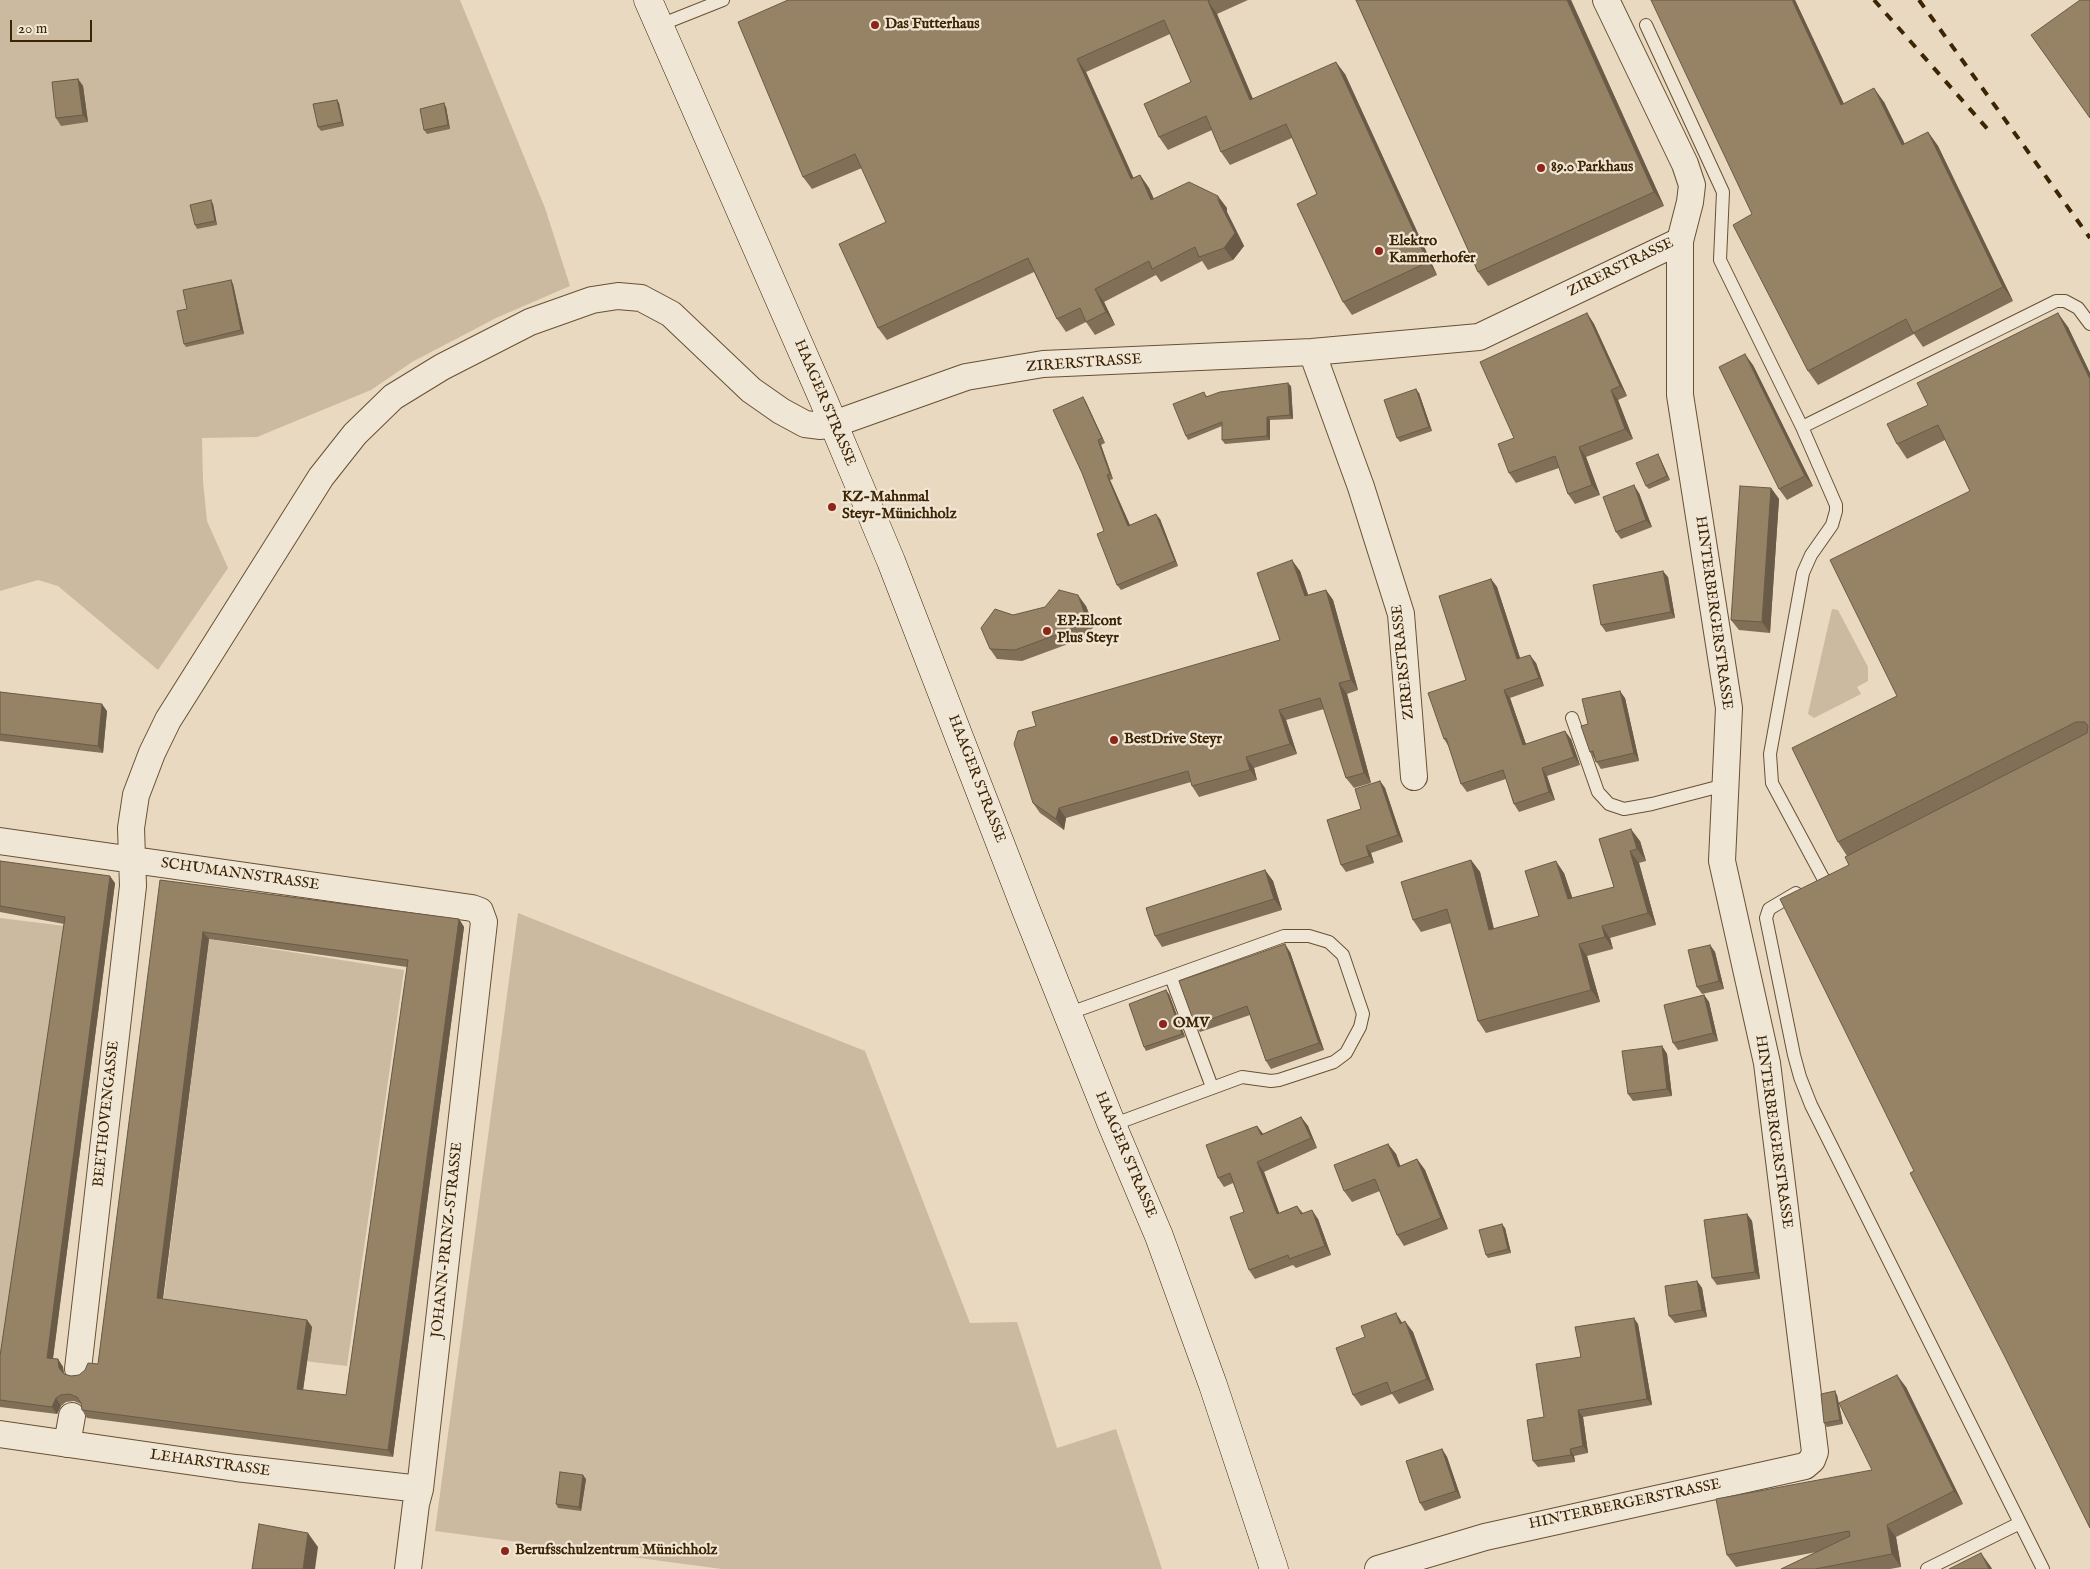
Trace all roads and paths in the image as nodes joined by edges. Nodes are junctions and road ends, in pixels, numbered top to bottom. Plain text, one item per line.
1 (648, 0) edge
2 (723, 0) edge
3 (1606, 0) edge
4 (660, 24) junction
5 (1646, 25) dead end
6 (1680, 240) junction
7 (2090, 324) edge
8 (1312, 352) junction
9 (834, 424) junction
10 (1802, 427) junction
11 (1572, 718) dead end
12 (1414, 777) dead end
13 (1725, 785) junction
14 (0, 841) edge
15 (131, 859) junction
16 (480, 912) joint
17 (1171, 977) junction
18 (1068, 1014) junction
19 (1212, 1087) junction
20 (1112, 1125) junction
21 (78, 1369) dead end
22 (72, 1416) dead end
23 (0, 1434) edge
24 (67, 1444) junction
25 (420, 1489) junction
26 (2020, 1523) junction
27 (408, 1569) edge
28 (1274, 1569) edge
29 (1378, 1569) edge
30 (1927, 1569) edge
31 (2043, 1569) edge

1 - 4 main road, HAAGER STRASSE
2 - 4 lane
3 - 6 street, ZIRERSTRASSE
4 - 9 main road, HAAGER STRASSE
5 - 10 lane
6 - 8 street, ZIRERSTRASSE
6 - 13 street, HINTERBERGERSTRASSE
7 - 10 lane
8 - 9 street, ZIRERSTRASSE
8 - 12 street, ZIRERSTRASSE
9 - 15 street, ZIRERSTRASSE
9 - 18 main road, HAAGER STRASSE
10 - 26 lane
11 - 13 lane
13 - 29 street, HINTERBERGERSTRASSE
14 - 15 street, SCHUMANNSTRASSE
15 - 16 street, SCHUMANNSTRASSE
15 - 21 street, BEETHOVENGASSE
16 - 25 street, JOHANN-PRINZ-STRASSE
17 - 18 lane
17 - 19 lane
17 - 19 lane
18 - 20 main road, HAAGER STRASSE
19 - 20 lane
20 - 28 main road, HAAGER STRASSE
22 - 24 street
23 - 24 street, LEHARSTRASSE
24 - 25 street, LEHARSTRASSE
25 - 27 street, JOHANN-PRINZ-STRASSE
26 - 30 lane
26 - 31 lane

